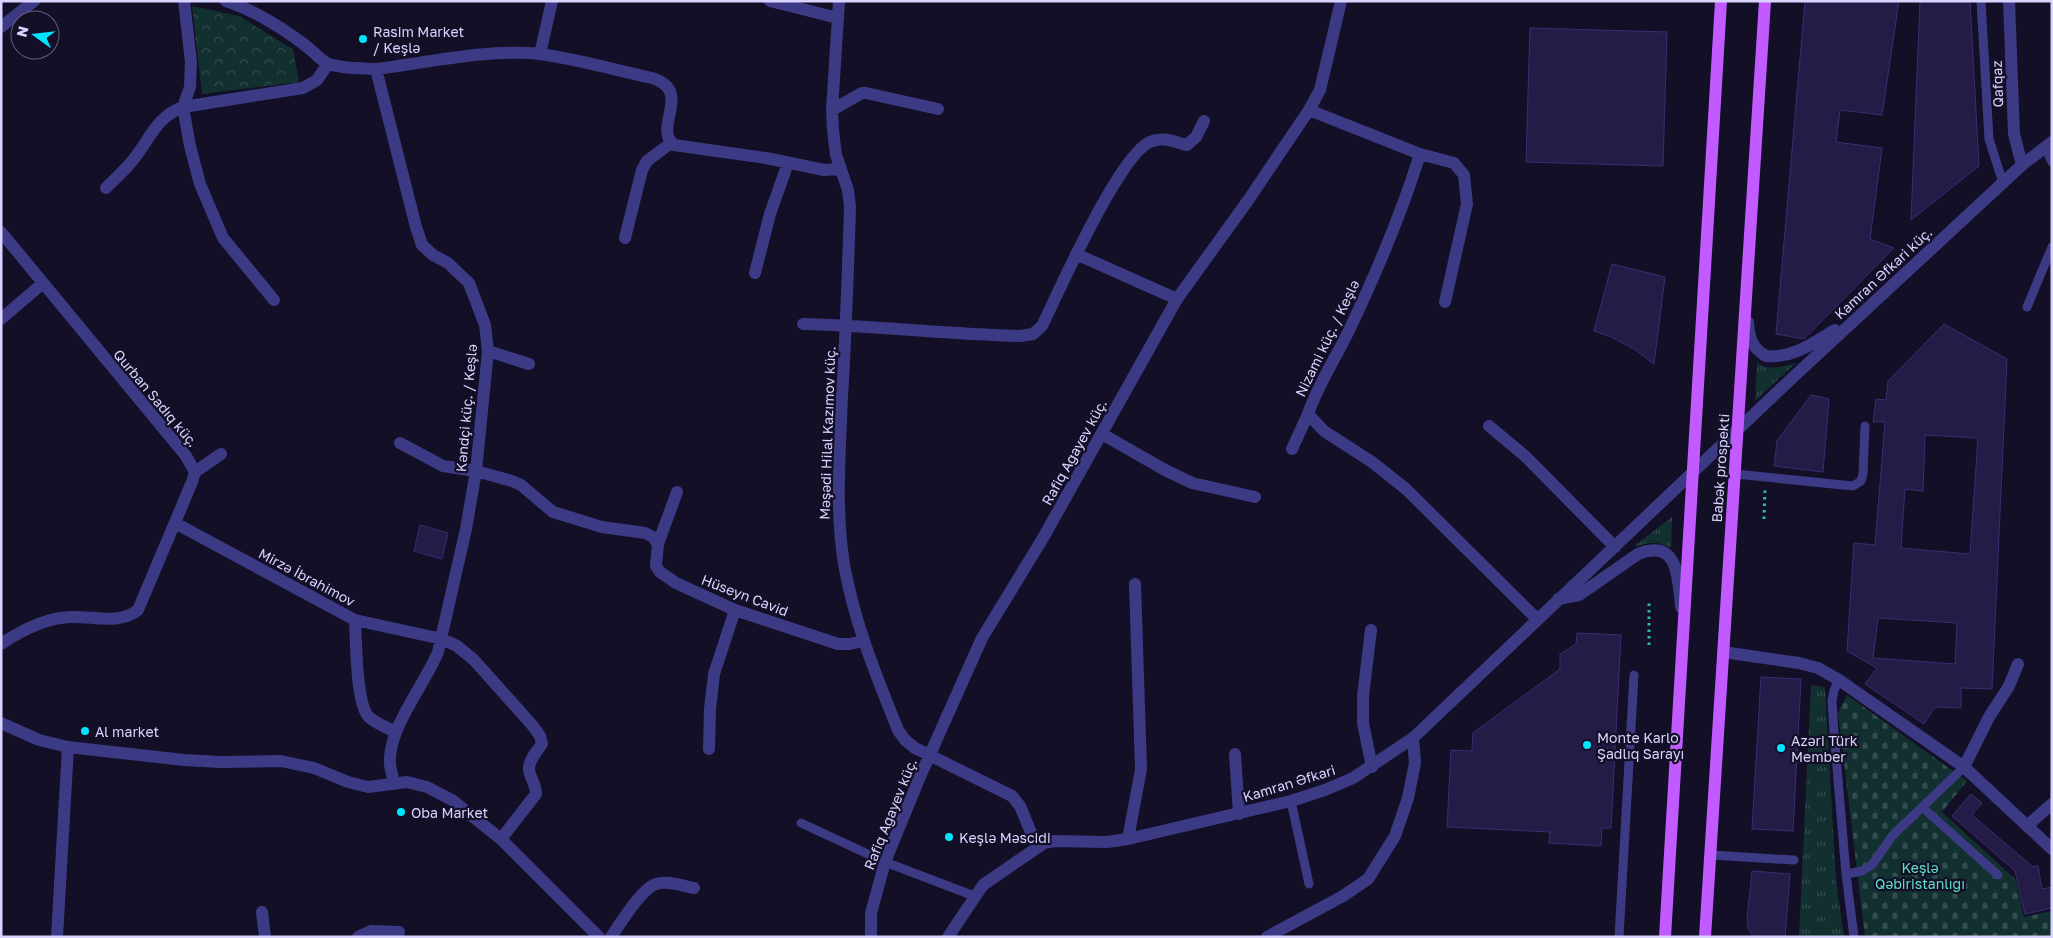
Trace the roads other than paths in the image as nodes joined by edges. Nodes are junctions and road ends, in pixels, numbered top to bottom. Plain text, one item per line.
1 (34, 1) edge
2 (184, 1) edge
3 (226, 1) edge
4 (552, 1) edge
5 (770, 1) edge
6 (840, 1) edge
7 (1341, 1) edge
8 (1722, 1) edge
9 (1765, 1) edge
10 (1981, 1) edge
11 (2009, 1) edge
12 (838, 18) junction
13 (1, 27) edge
14 (540, 54) junction
15 (328, 64) junction
16 (376, 69) junction
17 (183, 106) junction
18 (938, 109) dead end
19 (832, 110) junction
20 (1309, 110) junction
21 (1204, 121) dead end
22 (671, 143) junction
23 (2049, 144) edge
24 (1420, 154) junction
25 (2052, 162) edge
26 (788, 163) junction
27 (2022, 165) junction
28 (841, 169) junction
29 (2003, 183) junction
30 (106, 188) dead end
31 (1, 232) edge
32 (626, 238) dead end
33 (2052, 247) edge
34 (1076, 254) junction
35 (755, 273) dead end
36 (42, 284) junction
37 (1177, 298) junction
38 (1745, 298) junction
39 (274, 300) dead end
40 (1445, 302) dead end
41 (2027, 307) dead end
42 (1, 319) edge
43 (1855, 319) junction
44 (804, 324) dead end
45 (846, 325) junction
46 (488, 351) junction
47 (529, 364) dead end
48 (1308, 414) junction
49 (1489, 426) dead end
50 (1866, 426) dead end
51 (1738, 430) junction
52 (1102, 434) junction
53 (400, 443) dead end
54 (1292, 449) dead end
55 (221, 454) dead end
56 (476, 471) junction
57 (195, 472) junction
58 (1693, 473) junction
59 (1735, 474) junction
60 (677, 492) dead end
61 (1255, 497) dead end
62 (175, 523) junction
63 (658, 544) junction
64 (1615, 547) junction
65 (1135, 584) dead end
66 (1558, 599) junction
67 (735, 610) junction
68 (1537, 619) junction
69 (355, 620) junction
70 (1684, 626) junction
71 (1371, 630) dead end
72 (442, 639) junction
73 (863, 641) junction
74 (1, 644) edge
75 (1723, 652) junction
76 (2018, 664) dead end
77 (1634, 675) dead end
78 (1839, 680) junction
79 (1, 723) edge
80 (395, 732) junction
81 (1413, 738) junction
82 (68, 747) junction
83 (709, 749) dead end
84 (1235, 754) dead end
85 (930, 755) junction
86 (1372, 767) junction
87 (1964, 768) junction
88 (394, 783) junction
89 (1291, 801) junction
90 (2052, 804) edge
91 (1923, 808) junction
92 (1238, 814) junction
93 (801, 823) dead end
94 (2027, 826) junction
95 (501, 840) junction
96 (1128, 840) junction
97 (1037, 846) junction
98 (2052, 849) edge
99 (1711, 855) junction
100 (1794, 860) dead end
101 (885, 862) junction
102 (1846, 874) junction
103 (1998, 875) dead end
104 (1309, 884) dead end
105 (694, 888) dead end
106 (974, 896) junction
107 (262, 912) dead end
108 (399, 932) dead end
109 (57, 937) edge
110 (265, 937) edge
111 (358, 937) edge
112 (599, 937) edge
113 (611, 937) edge
114 (871, 937) edge
115 (948, 937) edge
116 (1267, 937) edge
117 (1618, 937) edge
118 (1665, 937) edge
119 (1705, 937) edge
120 (1854, 937) edge

1 - 13 street
2 - 17 street
3 - 15 street
4 - 14 street
5 - 12 street
6 - 12 street, Məşədi Hilal Kazımov küç.
7 - 20 street, Rafiq Ağayev küç.
8 - 58 main road, Babək prospekti
9 - 38 main road, Babək prospekti
10 - 29 lane
11 - 27 street, Qafqaz
12 - 19 street, Məşədi Hilal Kazımov küç.
14 - 16 street
14 - 22 street
15 - 16 street
15 - 17 street
16 - 46 street, Kəndçi küç. / Keşlə
17 - 30 street
17 - 39 street
18 - 19 street
19 - 28 street, Məşədi Hilal Kazımov küç.
20 - 24 street
20 - 37 street, Rafiq Ağayev küç.
21 - 34 street
22 - 26 street
22 - 32 street
23 - 25 lane
23 - 27 street, Kamran Əfkari küç.
24 - 40 street
24 - 48 street, Nizami küç. / Keşlə
26 - 28 street
26 - 35 street
27 - 29 street, Kamran Əfkari küç.
28 - 45 street, Məşədi Hilal Kazımov küç.
29 - 43 street, Kamran Əfkari küç.
31 - 36 street, Qurban Sadıq küç.
33 - 41 lane
34 - 37 street
34 - 45 street
36 - 42 street
36 - 57 street, Qurban Sadıq küç.
37 - 52 street, Rafiq Ağayev küç.
38 - 43 street
38 - 51 main road, Babək prospekti
43 - 51 street, Kamran Əfkari küç.
44 - 45 street
45 - 73 street, Məşədi Hilal Kazımov küç.
46 - 47 street
46 - 56 street, Kəndçi küç. / Keşlə
48 - 54 street
48 - 68 street, Nizami küç. / Keşlə
49 - 64 street
50 - 59 lane
51 - 58 street, Kamran Əfkari küç.
51 - 59 main road, Babək prospekti
52 - 61 street
52 - 85 street, Rafiq Ağayev küç.
53 - 56 street
55 - 57 street
56 - 63 street
56 - 72 street, Kəndçi küç. / Keşlə
57 - 62 street
58 - 64 street, Kamran Əfkari
58 - 70 main road, Babək prospekti
59 - 75 main road, Babək prospekti
60 - 63 street
62 - 69 street, Mirzə İbrahimov
62 - 74 street
63 - 67 street, Hüseyn Cavid
64 - 66 street, Kamran Əfkari
65 - 96 street
66 - 68 street, Kamran Əfkari
66 - 70 street
67 - 73 street, Hüseyn Cavid
67 - 83 street
68 - 81 street, Kamran Əfkari
69 - 72 street, Mirzə İbrahimov
69 - 80 street
70 - 118 main road, Babək prospekti
71 - 86 street
72 - 80 street, Kəndçi küç. / Keşlə
72 - 95 street, Mirzə İbrahimov
73 - 85 street, Məşədi Hilal Kazımov küç.
75 - 78 street
75 - 99 main road, Babək prospekti
76 - 87 street
77 - 117 lane
78 - 87 street
78 - 102 lane
79 - 82 street
80 - 88 street, Kəndçi küç. / Keşlə
81 - 86 street, Kamran Əfkari
81 - 116 street
82 - 88 street
82 - 109 street
84 - 92 street
85 - 97 street, Məşədi Hilal Kazımov küç.
85 - 101 street, Rafiq Ağayev küç.
86 - 89 street, Kamran Əfkari
87 - 91 lane
87 - 94 street
88 - 95 street
89 - 92 street, Kamran Əfkari
89 - 104 lane
90 - 94 street
91 - 102 lane
91 - 103 lane
92 - 96 street, Kamran Əfkari
93 - 101 lane
94 - 98 street
95 - 112 street
96 - 97 street, Kamran Əfkari
97 - 106 street
99 - 100 lane
99 - 119 main road, Babək prospekti
101 - 106 lane
101 - 114 street, Rafiq Ağayev küç.
102 - 120 lane
105 - 113 street
106 - 115 street
107 - 110 street
108 - 111 street

